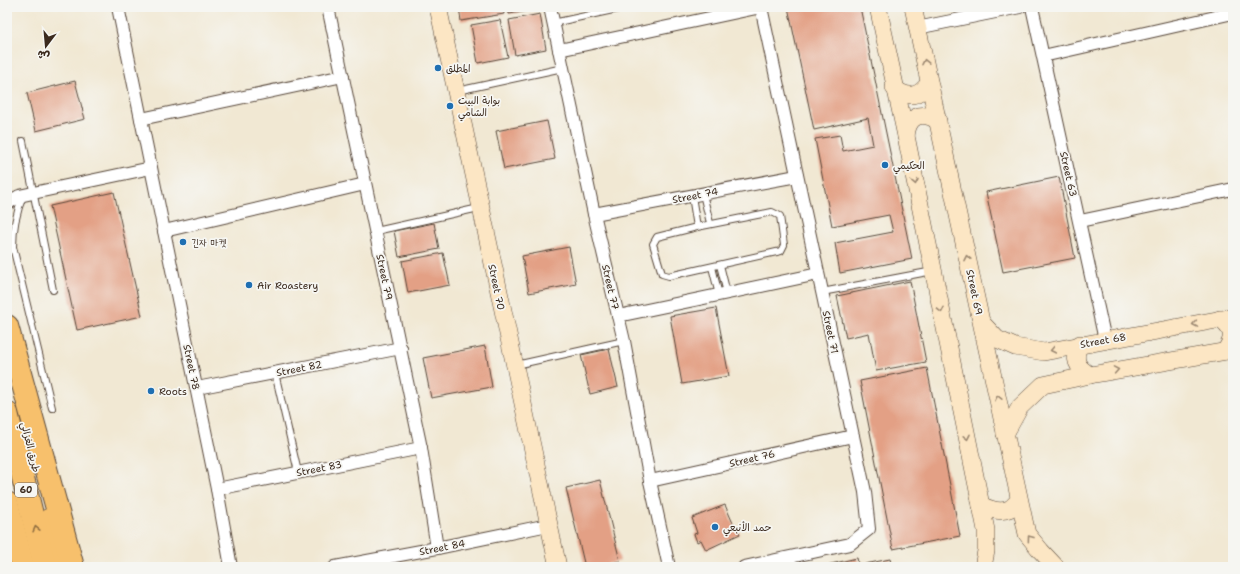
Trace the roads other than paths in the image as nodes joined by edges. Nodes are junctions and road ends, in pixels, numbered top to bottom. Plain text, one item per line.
1 (118, 7) edge
2 (328, 7) edge
3 (438, 7) edge
4 (550, 7) edge
5 (627, 7) edge
6 (761, 7) edge
7 (878, 7) edge
8 (913, 7) edge
9 (1020, 7) edge
10 (1032, 7) edge
11 (1211, 12) edge
12 (1233, 13) edge
13 (553, 23) junction
14 (917, 28) junction
15 (560, 50) junction
16 (1043, 56) junction
17 (563, 68) junction
18 (343, 76) junction
19 (929, 83) junction
20 (894, 88) junction
21 (456, 92) junction
22 (142, 119) junction
23 (938, 121) junction
24 (906, 136) junction
25 (22, 141) dead end
26 (152, 168) junction
27 (797, 176) junction
28 (365, 184) junction
29 (1233, 189) edge
30 (21, 194) edge
31 (698, 195) junction
32 (7, 204) edge
33 (480, 208) junction
34 (594, 214) junction
35 (1080, 221) junction
36 (710, 224) junction
37 (697, 227) junction
38 (164, 231) junction
39 (376, 231) junction
40 (720, 265) junction
41 (712, 267) junction
42 (933, 272) junction
43 (818, 274) junction
44 (53, 290) dead end
45 (822, 292) junction
46 (723, 294) junction
47 (618, 316) junction
48 (1226, 318) edge
49 (981, 322) junction
50 (7, 326) edge
51 (1105, 340) junction
52 (624, 341) junction
53 (1080, 344) junction
54 (401, 348) junction
55 (1229, 350) edge
56 (7, 351) edge
57 (514, 365) junction
58 (275, 373) junction
59 (1090, 375) junction
60 (196, 388) junction
61 (52, 408) dead end
62 (7, 412) edge
63 (1005, 434) junction
64 (853, 436) junction
65 (421, 448) junction
66 (298, 472) junction
67 (650, 481) junction
68 (217, 489) junction
69 (1019, 500) junction
70 (7, 503) edge
71 (981, 505) junction
72 (548, 525) junction
73 (7, 538) edge
74 (437, 548) junction
75 (393, 562) edge
76 (770, 564) edge
77 (14, 567) edge
78 (23, 567) edge
79 (45, 567) edge
80 (61, 567) edge
81 (73, 567) edge
82 (231, 567) edge
83 (335, 567) edge
84 (558, 567) edge
85 (669, 567) edge
86 (744, 567) edge
87 (983, 567) edge
88 (1056, 567) edge

1 - 22 street, Street 78
2 - 18 street, Street 79
3 - 21 street, Street 70
4 - 13 street, Street 77
5 - 13 lane
6 - 15 street
6 - 27 street, Street 71
7 - 20 street
8 - 14 street, Street 69
9 - 14 street
10 - 16 street, Street 63
11 - 12 street
11 - 16 street
13 - 15 street, Street 77
19 -> 14 street, Street 69
15 - 17 street, Street 77
16 - 35 street, Street 63
17 - 21 lane
17 - 34 street, Street 77
18 - 22 street
18 - 28 street, Street 79
19 - 20 street
19 - 23 street, Street 69
20 - 24 street
21 - 33 street, Street 70
22 - 26 street, Street 78
23 - 24 street
49 -> 23 street, Street 69
24 -> 42 street
25 - 30 lane
26 - 30 street
26 - 38 street, Street 78
27 - 31 street, Street 74
27 - 43 street, Street 71
28 - 38 street
28 - 39 street, Street 79
29 - 35 street
30 - 32 street
30 - 44 lane
30 - 61 lane
31 - 34 street, Street 74
31 - 36 lane
31 - 37 lane
33 - 39 lane
33 - 57 street, Street 70
34 - 47 street, Street 77
35 - 51 street, Street 63
36 - 37 lane
36 - 40 lane
37 - 41 lane
38 - 60 street, Street 78
39 - 54 street, Street 79
40 - 41 lane
40 - 46 lane
41 - 46 lane
42 - 45 lane
42 -> 71 street
43 - 45 street, Street 71
43 - 46 street
45 - 64 street, Street 71
46 - 47 street
47 - 52 street, Street 77
48 -> 51 street, Street 68
48 - 55 street
53 -> 49 street, Street 68
63 -> 49 street, Street 69
50 - 81 highway
51 - 53 street, Street 68
52 - 57 lane
52 - 67 street, Street 77
53 - 59 street
54 - 58 street, Street 82
54 - 65 street, Street 79
59 -> 55 street
56 - 80 main road, طريق الغزالي
57 - 72 street, Street 70
58 - 60 street, Street 82
58 - 66 lane
59 - 63 street
60 - 68 street, Street 78
79 -> 62 highway, 60
63 - 69 street, Street 69
64 - 67 street, Street 76
64 - 76 street, Street 71
65 - 66 street, Street 83
65 - 74 street, Street 79
66 - 68 street, Street 83
67 - 85 street, Street 77
68 - 82 street, Street 78
69 - 71 street
88 -> 69 street, Street 69
70 - 78 highway, 60
71 - 87 street
72 - 74 street, Street 84
72 - 84 street, Street 70
73 - 77 main road
74 - 75 street, Street 84
75 - 83 street, Street 84
76 - 86 street, Street 71

